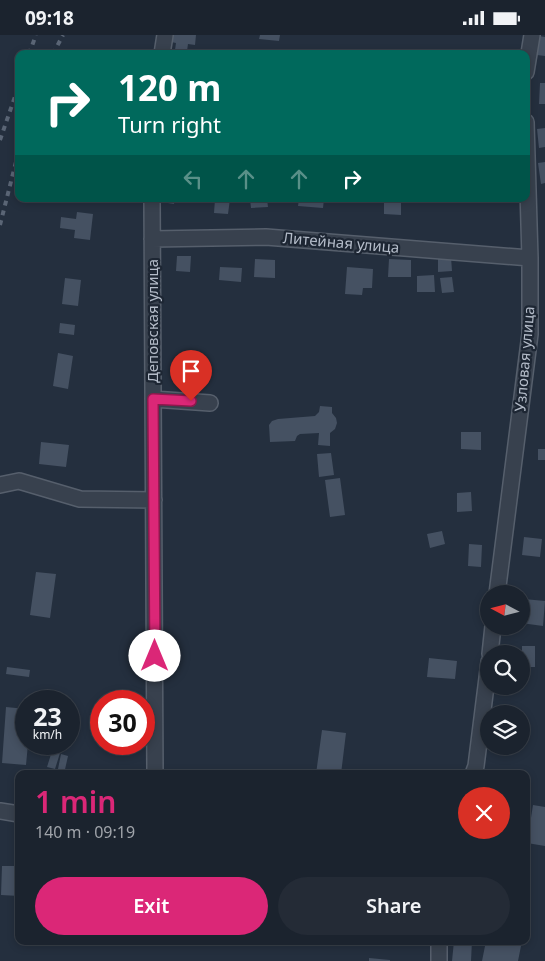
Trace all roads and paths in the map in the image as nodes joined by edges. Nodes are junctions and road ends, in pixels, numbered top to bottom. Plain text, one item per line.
1 (165, 35) edge
2 (532, 35) edge
3 (163, 50) edge
4 (530, 50) edge
5 (152, 202) edge
6 (528, 202) edge
7 (152, 239) junction
8 (530, 259) junction
9 (537, 334) edge
10 (153, 399) junction
11 (210, 403) dead end
12 (0, 485) edge
13 (154, 500) junction
14 (498, 585) edge
15 (485, 695) edge
16 (155, 770) edge
17 (474, 770) edge
18 (0, 811) edge
19 (15, 813) edge
20 (440, 945) edge
21 (439, 961) edge

1 - 3 street
2 - 4 street
5 - 7 street, Деповская улица
6 - 8 street, Узловая улица
7 - 8 street, Литейная улица
7 - 10 street, Деповская улица
8 - 9 street, Узловая улица
9 - 14 street, Узловая улица
10 - 11 street
10 - 13 street, Деповская улица
12 - 13 street
13 - 16 street, Деповская улица
15 - 17 street
18 - 19 street
20 - 21 street

